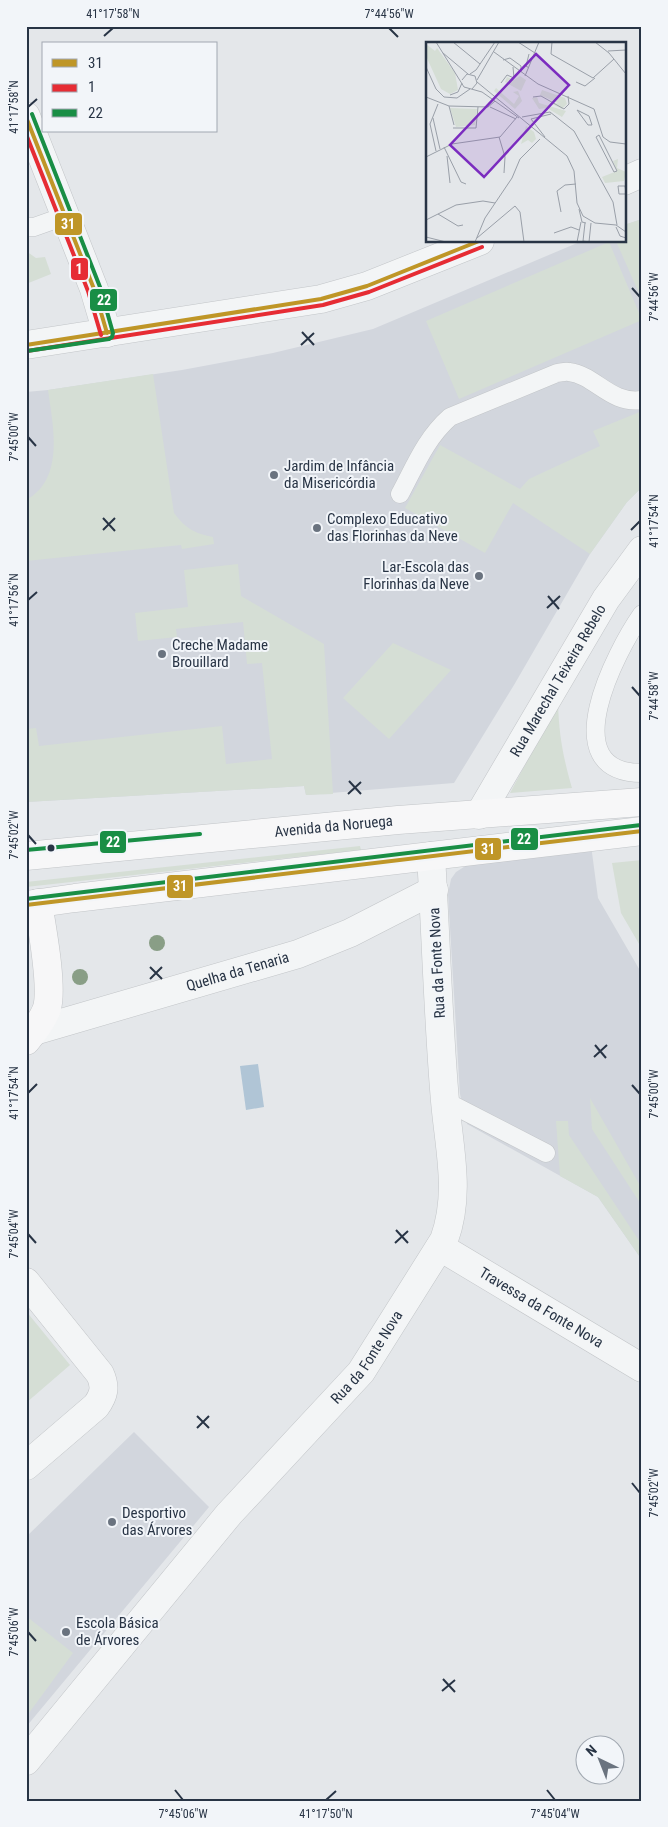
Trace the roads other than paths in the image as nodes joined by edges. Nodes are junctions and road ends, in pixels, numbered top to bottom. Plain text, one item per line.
1 (26, 116) edge
2 (642, 173) edge
3 (626, 179) edge
4 (65, 216) junction
5 (26, 227) edge
6 (478, 242) edge
7 (106, 333) junction
8 (27, 343) edge
9 (642, 400) edge
10 (400, 494) dead end
11 (642, 550) edge
12 (642, 614) edge
13 (642, 772) edge
14 (642, 802) edge
15 (479, 814) junction
16 (642, 831) edge
17 (26, 856) edge
18 (431, 856) junction
19 (434, 890) junction
20 (32, 904) edge
21 (30, 1036) edge
22 (445, 1101) junction
23 (546, 1153) dead end
24 (440, 1247) junction
25 (26, 1282) edge
26 (642, 1368) edge
27 (26, 1466) edge
28 (26, 1760) edge

1 - 4 street
2 - 3 street
4 - 5 lane
4 - 7 street
6 - 7 street
7 - 8 street
9 - 10 lane
11 - 15 street, Rua Marechal Teixeira Rebelo
12 - 13 lane
14 - 15 main road, Avenida da Noruega
15 - 17 main road, Avenida da Noruega
16 - 18 main road
18 - 19 street, Rua da Fonte Nova
18 - 20 main road
19 - 21 street, Quelha da Tenaria
19 - 22 street, Rua da Fonte Nova
20 - 21 main road
22 - 23 lane
22 - 24 street, Rua da Fonte Nova
24 - 26 street, Travessa da Fonte Nova
24 - 28 street, Rua da Fonte Nova
25 - 27 street

